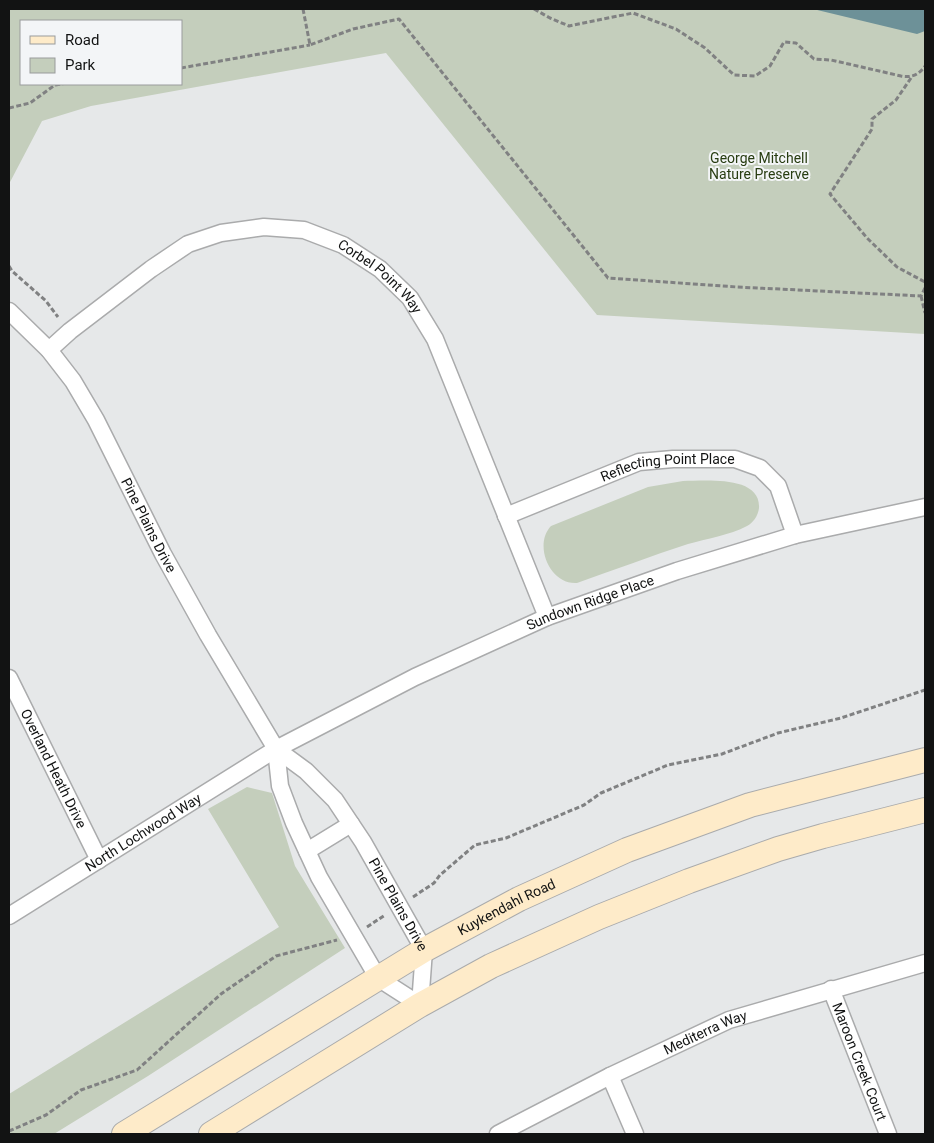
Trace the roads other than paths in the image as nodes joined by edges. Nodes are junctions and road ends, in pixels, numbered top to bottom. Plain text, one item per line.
1 (9, 312) edge
2 (49, 350) junction
3 (925, 507) edge
4 (506, 516) junction
5 (795, 535) junction
6 (547, 617) junction
7 (9, 678) edge
8 (276, 749) junction
9 (925, 760) edge
10 (925, 810) edge
11 (351, 824) junction
12 (307, 851) junction
13 (99, 860) junction
14 (9, 916) edge
15 (424, 950) junction
16 (925, 963) edge
17 (378, 978) junction
18 (831, 989) junction
19 (420, 1005) junction
20 (610, 1076) junction
21 (124, 1134) edge
22 (211, 1134) edge
23 (498, 1134) edge
24 (635, 1134) edge
25 (888, 1134) edge

1 - 2 street, Pine Plains Drive
2 - 4 street, Corbel Point Way
2 - 8 street, Pine Plains Drive
3 - 5 street, Sundown Ridge Place
4 - 5 street, Reflecting Point Place
4 - 6 street, Corbel Point Way
5 - 6 street, Sundown Ridge Place
6 - 8 street, Sundown Ridge Place
7 - 13 street, Overland Heath Drive
8 - 11 street, Pine Plains Drive
8 - 12 street, Pine Plains Drive
8 - 13 street, North Lochwood Way
9 - 15 main road, Kuykendahl Road
10 - 19 main road
11 - 12 street
11 - 15 street, Pine Plains Drive
12 - 17 street, Pine Plains Drive
13 - 14 street, North Lochwood Way
15 - 17 main road, Kuykendahl Road
15 - 19 street, Pine Plains Drive
16 - 18 street, Mediterra Way
17 - 19 street, Pine Plains Drive
17 - 21 main road, Kuykendahl Road
18 - 20 street, Mediterra Way
18 - 25 street, Maroon Creek Court
19 - 22 main road
20 - 23 street, Mediterra Way
20 - 24 street

